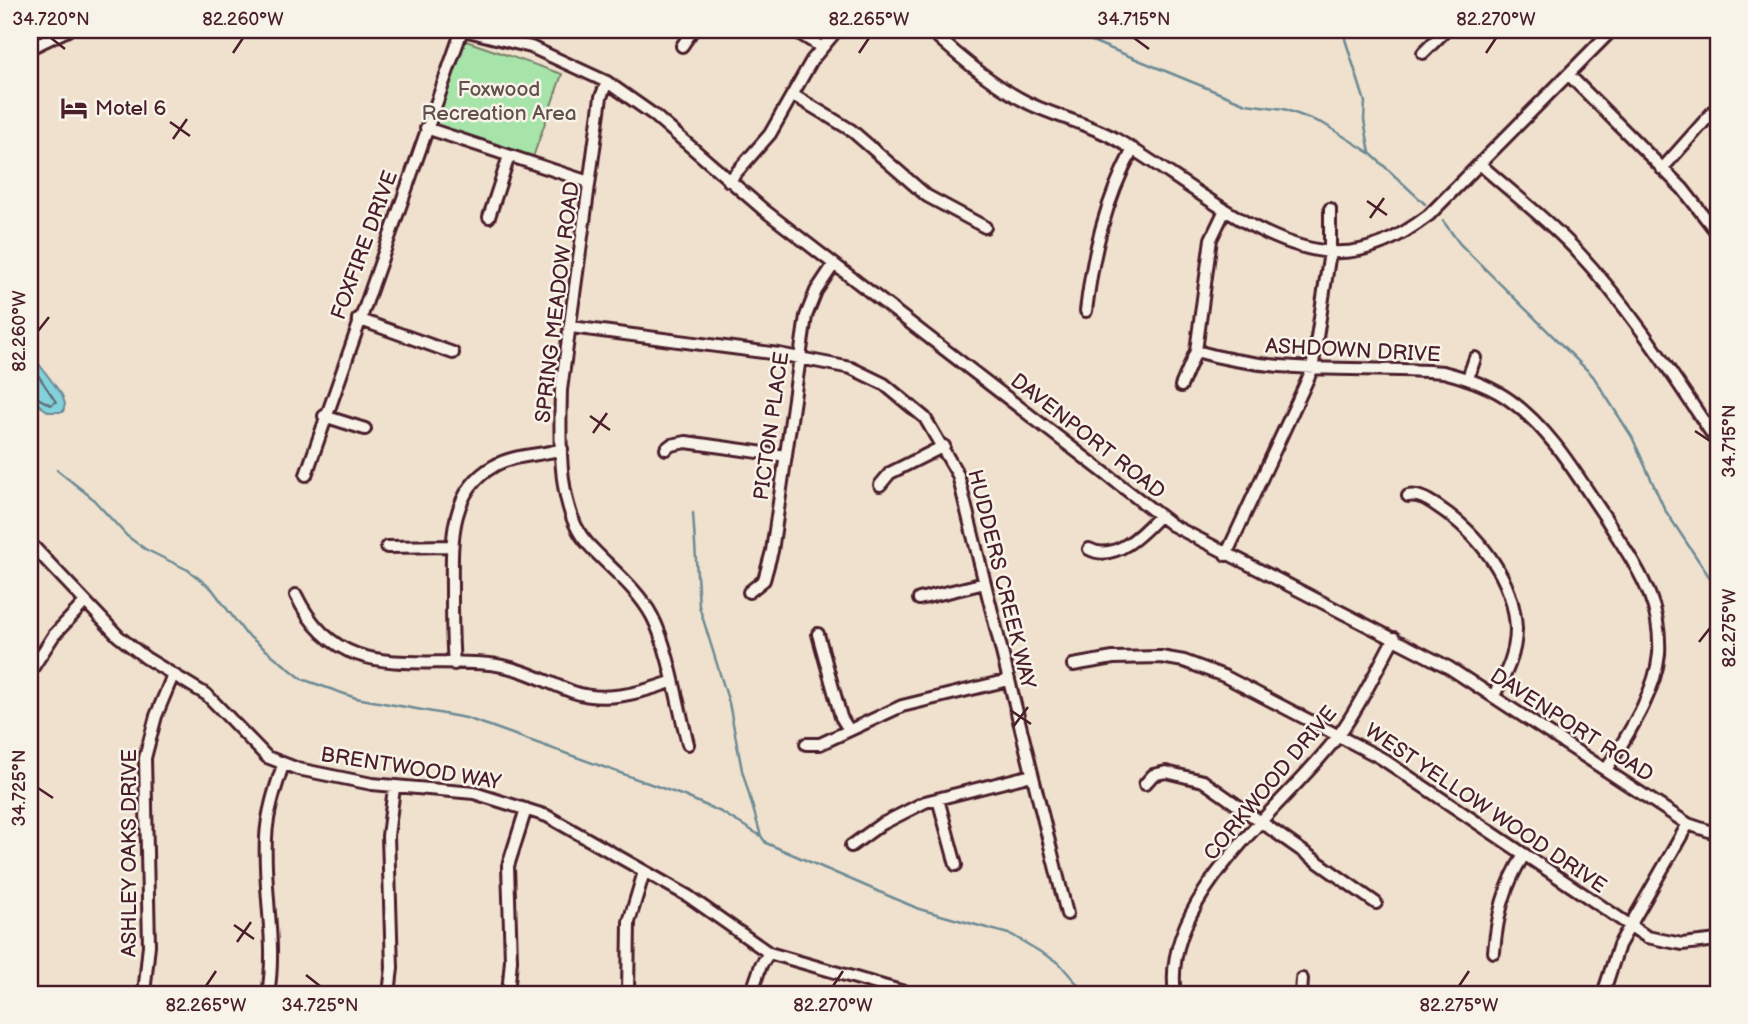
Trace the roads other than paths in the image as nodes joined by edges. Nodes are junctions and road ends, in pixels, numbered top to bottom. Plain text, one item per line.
1 (68, 30) edge
2 (463, 30) edge
3 (693, 30) edge
4 (794, 30) edge
5 (836, 30) edge
6 (930, 30) edge
7 (1446, 30) edge
8 (1612, 30) edge
9 (682, 46) dead end
10 (821, 47) junction
11 (30, 48) edge
12 (1423, 53) dead end
13 (1569, 75) junction
14 (607, 82) junction
15 (793, 95) junction
16 (1718, 106) edge
17 (426, 128) junction
18 (1133, 149) junction
19 (509, 156) junction
20 (1481, 165) junction
21 (1662, 169) junction
22 (729, 181) junction
23 (589, 183) junction
24 (1330, 209) dead end
25 (1225, 210) junction
26 (489, 217) dead end
27 (985, 226) dead end
28 (1718, 234) edge
29 (1329, 252) junction
30 (834, 264) junction
31 (1086, 311) dead end
32 (358, 319) junction
33 (571, 327) junction
34 (1195, 351) junction
35 (453, 353) dead end
36 (799, 357) junction
37 (1475, 358) dead end
38 (1312, 370) junction
39 (1468, 378) junction
40 (1181, 386) dead end
41 (324, 416) junction
42 (365, 429) dead end
43 (1718, 443) edge
44 (944, 446) junction
45 (562, 449) junction
46 (666, 449) dead end
47 (786, 456) junction
48 (306, 475) dead end
49 (880, 485) dead end
50 (1408, 496) dead end
51 (1159, 516) junction
52 (30, 543) edge
53 (451, 546) junction
54 (387, 547) dead end
55 (1089, 549) dead end
56 (1226, 555) junction
57 (985, 583) junction
58 (749, 592) dead end
59 (296, 595) dead end
60 (919, 600) dead end
61 (85, 603) junction
62 (818, 634) dead end
63 (1394, 638) junction
64 (454, 664) junction
65 (1073, 664) dead end
66 (30, 672) edge
67 (173, 675) junction
68 (1009, 680) junction
69 (671, 682) junction
70 (1494, 695) junction
71 (849, 730) junction
72 (1339, 735) junction
73 (688, 744) dead end
74 (806, 744) dead end
75 (283, 765) junction
76 (1606, 770) junction
77 (1032, 775) junction
78 (1144, 784) dead end
79 (394, 788) junction
80 (938, 799) junction
81 (526, 809) junction
82 (1261, 820) junction
83 (1688, 824) junction
84 (1718, 834) edge
85 (851, 846) dead end
86 (1524, 855) junction
87 (956, 865) dead end
88 (645, 873) junction
89 (1376, 903) dead end
90 (1067, 914) dead end
91 (1629, 926) junction
92 (1718, 940) edge
93 (1494, 952) dead end
94 (769, 953) junction
95 (1302, 979) dead end
96 (144, 994) edge
97 (268, 994) edge
98 (389, 994) edge
99 (508, 994) edge
100 (628, 994) edge
101 (751, 994) edge
102 (911, 994) edge
103 (1175, 994) edge
104 (1301, 994) edge
105 (1603, 994) edge

1 - 11 street
2 - 14 street, DAVENPORT ROAD
2 - 17 street, FOXFIRE DRIVE
3 - 9 street
4 - 10 street
5 - 10 street
6 - 18 street
7 - 12 street
8 - 13 street
10 - 15 street
13 - 20 street
13 - 21 street
14 - 22 street, DAVENPORT ROAD
14 - 23 street, SPRING MEADOW ROAD
15 - 22 street
15 - 27 street
16 - 21 street
17 - 19 street
17 - 32 street, FOXFIRE DRIVE
18 - 25 street
18 - 31 street
19 - 23 street
19 - 26 street
20 - 29 street
20 - 43 street
21 - 28 street
22 - 30 street, DAVENPORT ROAD
23 - 33 street, SPRING MEADOW ROAD
24 - 29 street
25 - 29 street
25 - 34 street
29 - 38 street
30 - 36 street, PICTON PLACE
30 - 51 street, DAVENPORT ROAD
32 - 35 street
32 - 41 street, FOXFIRE DRIVE
33 - 36 street, HUDDERS CREEK WAY
33 - 45 street, SPRING MEADOW ROAD
34 - 38 street, ASHDOWN DRIVE
34 - 40 street
36 - 44 street, HUDDERS CREEK WAY
36 - 47 street, PICTON PLACE
37 - 39 street, ASHDOWN DRIVE
38 - 39 street, ASHDOWN DRIVE
38 - 56 street
39 - 76 street, ASHDOWN DRIVE
41 - 42 street
41 - 48 street, FOXFIRE DRIVE
44 - 49 street
44 - 57 street, HUDDERS CREEK WAY
45 - 53 street
45 - 69 street, SPRING MEADOW ROAD
46 - 47 street
47 - 58 street, PICTON PLACE
50 - 70 street
51 - 55 street
51 - 56 street, DAVENPORT ROAD
52 - 61 street, BRENTWOOD WAY
53 - 54 street
53 - 64 street
56 - 63 street, DAVENPORT ROAD
57 - 60 street
57 - 68 street, HUDDERS CREEK WAY
59 - 64 street
61 - 66 street
61 - 67 street, BRENTWOOD WAY
62 - 71 street
63 - 70 street, DAVENPORT ROAD
63 - 72 street, CORKWOOD DRIVE
64 - 69 street
65 - 72 street, WEST YELLOW WOOD DRIVE
67 - 75 street, BRENTWOOD WAY
67 - 96 street, ASHLEY OAKS DRIVE
68 - 71 street
68 - 77 street, HUDDERS CREEK WAY
69 - 73 street, SPRING MEADOW ROAD
70 - 76 street, DAVENPORT ROAD
71 - 74 street
72 - 82 street, CORKWOOD DRIVE
72 - 86 street, WEST YELLOW WOOD DRIVE
75 - 79 street, BRENTWOOD WAY
75 - 97 street
76 - 83 street, DAVENPORT ROAD
77 - 80 street
77 - 90 street, HUDDERS CREEK WAY
78 - 82 street
79 - 81 street, BRENTWOOD WAY
79 - 98 street
80 - 85 street
80 - 87 street
81 - 88 street, BRENTWOOD WAY
81 - 99 street
82 - 89 street
82 - 103 street, CORKWOOD DRIVE
83 - 84 street, DAVENPORT ROAD
83 - 91 street
86 - 91 street, WEST YELLOW WOOD DRIVE
86 - 93 street
88 - 94 street, BRENTWOOD WAY
88 - 100 street
91 - 92 street, WEST YELLOW WOOD DRIVE
91 - 105 street
94 - 101 street
94 - 102 street, BRENTWOOD WAY
95 - 104 street

